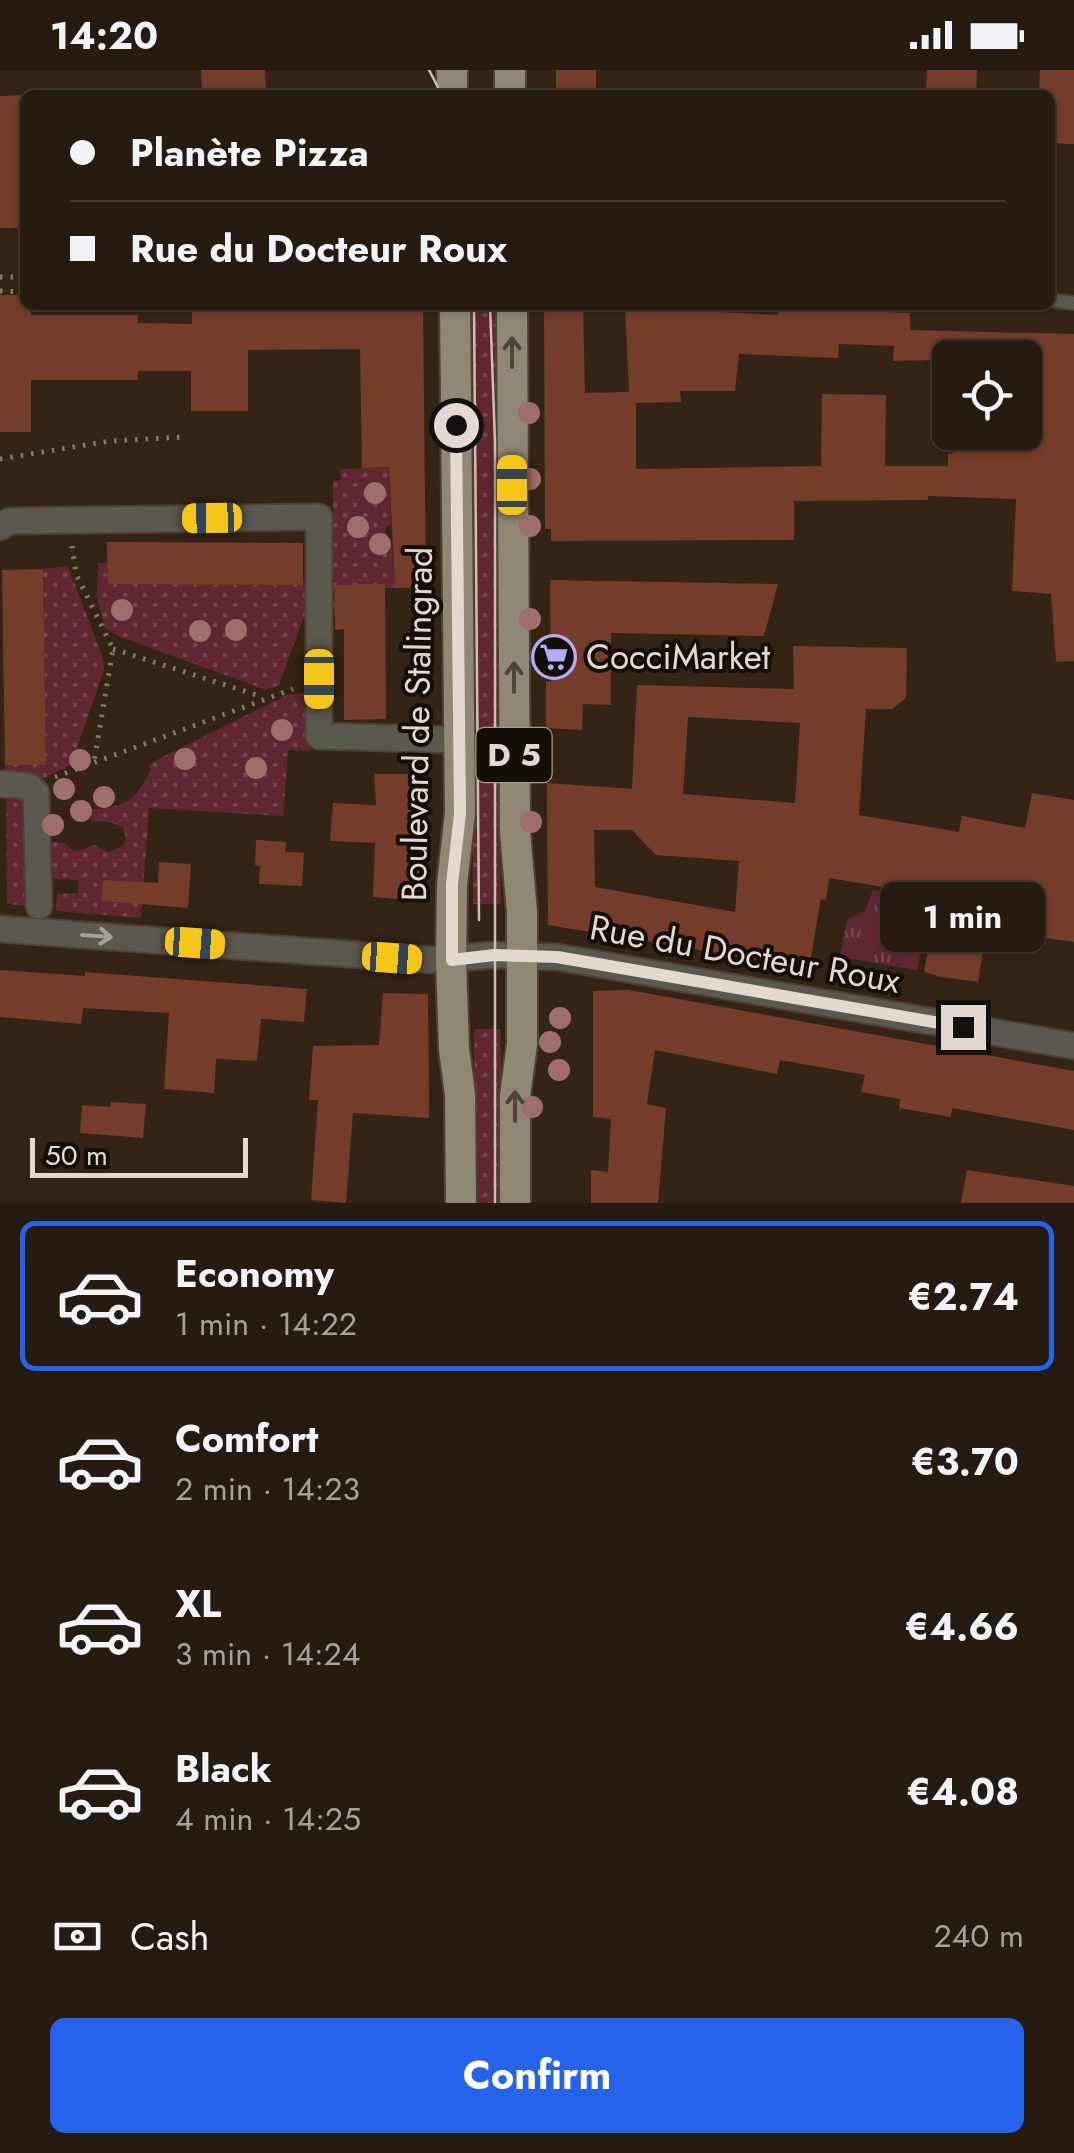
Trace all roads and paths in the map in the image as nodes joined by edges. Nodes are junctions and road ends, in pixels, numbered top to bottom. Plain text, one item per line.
1 (455, 310) edge
2 (512, 310) edge
3 (184, 437) dead end
4 (0, 460) edge
5 (69, 520) junction
6 (4, 523) edge
7 (113, 650) junction
8 (319, 679) junction
9 (266, 698) junction
10 (458, 740) junction
11 (94, 762) junction
12 (0, 784) edge
13 (28, 786) junction
14 (38, 919) junction
15 (0, 929) edge
16 (521, 955) junction
17 (452, 960) junction
18 (1074, 1046) edge
19 (461, 1203) edge
20 (516, 1203) edge

1 - 10 main road, Boulevard de Stalingrad / D 5
16 -> 2 main road, D 5
3 - 4 path
5 - 6 street
5 - 7 path
5 - 8 street
7 - 9 path
7 - 11 path
8 - 9 path
8 - 10 street
9 - 11 path
10 - 17 main road, Boulevard de Stalingrad / D 5
11 - 13 path
12 - 13 street
13 - 14 street
14 - 15 street, Rue du Docteur Roux
14 -> 17 street, Rue du Docteur Roux
16 - 17 street, Rue du Docteur Roux
16 - 18 street, Rue du Docteur Roux
20 -> 16 main road, D 5
17 - 19 main road, Boulevard de Stalingrad / D 5

